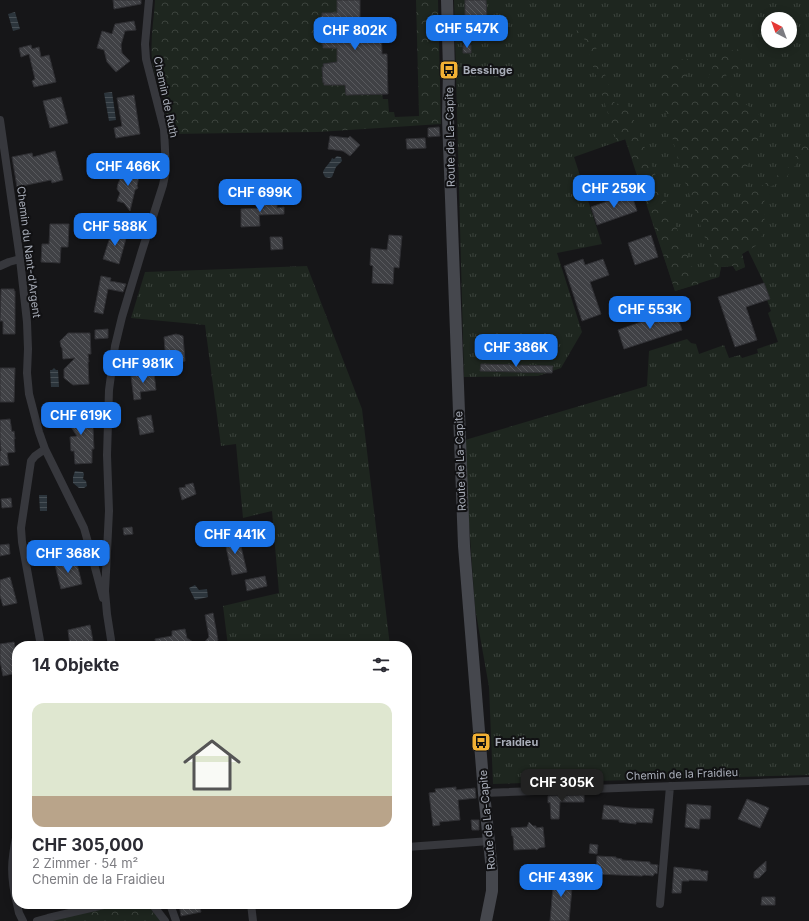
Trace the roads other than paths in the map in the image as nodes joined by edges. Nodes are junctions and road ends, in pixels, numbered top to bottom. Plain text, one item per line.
1 (149, 0) edge
2 (447, 0) edge
3 (0, 120) edge
4 (20, 259) junction
5 (0, 266) edge
6 (45, 449) junction
7 (107, 614) junction
8 (40, 641) edge
9 (111, 641) edge
10 (809, 780) edge
11 (670, 786) junction
12 (484, 793) junction
13 (490, 841) junction
14 (412, 847) edge
15 (660, 904) dead end
16 (19, 909) edge
17 (87, 909) edge
18 (156, 909) edge
19 (172, 909) edge
20 (252, 909) edge
21 (23, 921) edge
22 (37, 921) edge
23 (165, 921) edge
24 (176, 921) edge
25 (253, 921) edge
26 (486, 921) edge

1 - 7 street, Chemin de Ruth
2 - 12 street, Route de La-Capite
3 - 4 street, Chemin du Nant-d'Argent
4 - 5 street
4 - 6 street, Chemin du Nant-d'Argent
6 - 7 street, Chemin du Nant-d'Argent
6 - 8 street
7 - 9 street, Chemin de Ruth
10 - 11 street, Chemin de la Fraidieu
11 - 12 street, Chemin de la Fraidieu
11 - 15 street
12 - 13 street, Route de La-Capite
13 - 14 street
13 - 26 street, Route de La-Capite
16 - 21 street
17 - 22 street
18 - 23 street
19 - 24 street
20 - 25 street

